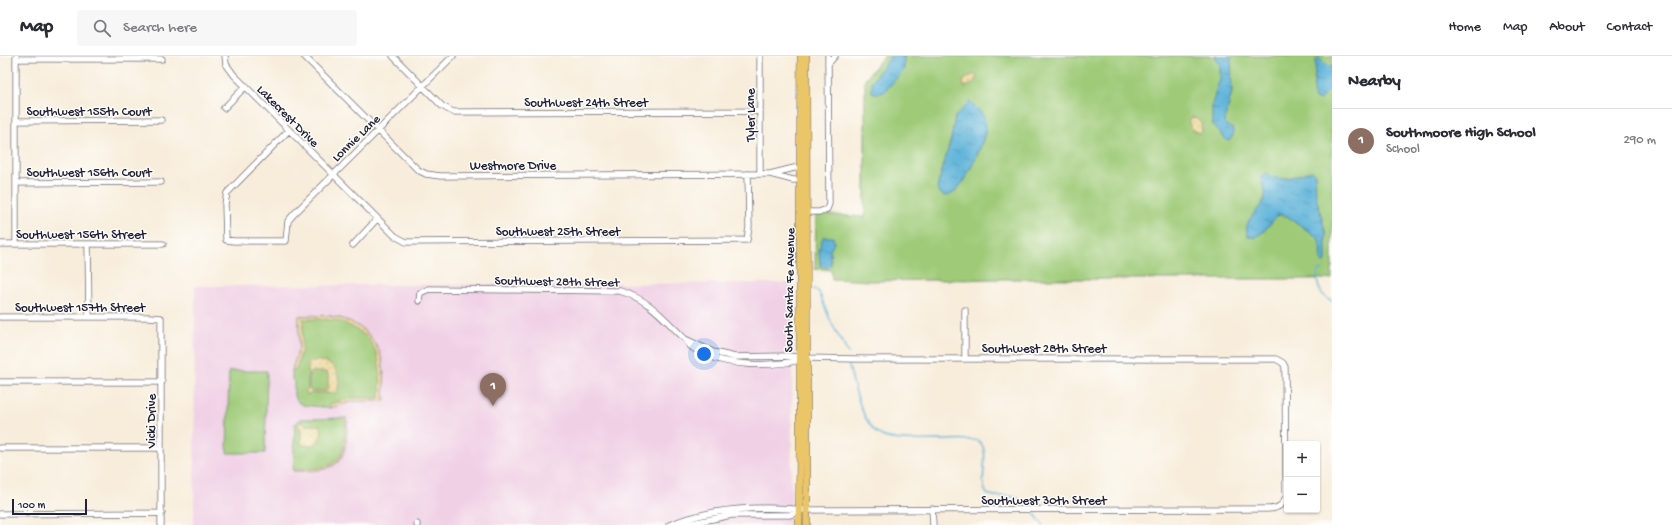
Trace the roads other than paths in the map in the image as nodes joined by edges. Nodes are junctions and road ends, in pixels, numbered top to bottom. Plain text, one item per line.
1 (225, 56) edge
2 (304, 56) edge
3 (393, 56) edge
4 (453, 56) edge
5 (760, 56) edge
6 (801, 56) edge
7 (806, 56) edge
8 (828, 56) edge
9 (835, 56) edge
10 (16, 57) edge
11 (162, 59) dead end
12 (828, 64) junction
13 (246, 86) junction
14 (423, 86) junction
15 (224, 108) dead end
16 (760, 111) junction
17 (161, 120) dead end
18 (16, 121) junction
19 (289, 130) junction
20 (378, 130) junction
21 (804, 167) junction
22 (333, 174) junction
23 (748, 174) junction
24 (760, 174) junction
25 (770, 174) junction
26 (804, 181) junction
27 (161, 182) dead end
28 (16, 183) junction
29 (806, 212) junction
30 (378, 219) junction
31 (0, 244) edge
32 (16, 244) junction
33 (88, 244) junction
34 (163, 244) dead end
35 (353, 245) dead end
36 (419, 301) dead end
37 (965, 310) dead end
38 (0, 317) edge
39 (89, 317) junction
40 (161, 318) joint
41 (807, 358) junction
42 (965, 358) junction
43 (800, 359) junction
44 (0, 382) edge
45 (162, 382) junction
46 (0, 448) edge
47 (161, 448) junction
48 (1281, 506) joint
49 (932, 509) junction
50 (799, 510) junction
51 (807, 510) junction
52 (162, 513) junction
53 (0, 514) edge
54 (162, 525) edge
55 (669, 525) edge
56 (683, 525) edge
57 (799, 525) edge
58 (807, 525) edge
59 (933, 525) edge

1 - 13 street, Lakecrest Drive
2 - 20 street, Westmore Drive
3 - 14 street, Southwest 24th Street
4 - 14 street, Lonnie Lane
5 - 16 street, Tyler Lane
6 - 21 main road, South Santa Fe Avenue
7 - 21 main road, South Santa Fe Avenue
8 - 12 street
9 - 12 street
10 - 11 street
10 - 18 street
12 - 29 street
13 - 15 street
13 - 19 street, Lakecrest Drive
14 - 16 street, Southwest 24th Street
14 - 20 street, Lonnie Lane
16 - 24 street, Tyler Lane
17 - 18 street, Southwest 155th Court
18 - 28 street
19 - 22 street, Lakecrest Drive
19 - 22 street, Lonnie Lane
20 - 22 street, Lonnie Lane
20 - 23 street, Westmore Drive
21 - 25 street, Westmore Drive
21 - 26 main road, South Santa Fe Avenue
22 - 30 street, Lakecrest Drive
23 - 24 street, Westmore Drive
23 - 30 street, Southwest 25th Street
24 - 25 street, Westmore Drive
25 - 26 street, Westmore Drive
26 - 29 main road, South Santa Fe Avenue
26 - 43 main road, South Santa Fe Avenue
27 - 28 street, Southwest 156th Court
28 - 32 street
29 - 41 main road, South Santa Fe Avenue
30 - 35 street
31 - 32 street, Southwest 156th Street
32 - 33 street, Southwest 156th Street
33 - 34 street, Southwest 156th Street
33 - 39 street
36 - 43 street, Southwest 28th Street
37 - 42 street
38 - 39 street, Southwest 157th Street
39 - 40 street, Southwest 157th Street
40 - 45 street, Vicki Drive
41 - 42 street, Southwest 28th Street
41 - 43 street, Southwest 28th Street
41 - 51 main road, South Santa Fe Avenue
42 - 48 street, Southwest 28th Street
43 - 50 main road, South Santa Fe Avenue
44 - 45 street
45 - 47 street, Vicki Drive
46 - 47 street
47 - 52 street, Vicki Drive
48 - 49 street, Southwest 30th Street
49 - 51 street, Southwest 30th Street
49 - 59 street
50 - 51 street, Southwest 30th Street
50 - 55 street, Southwest 30th Street
50 - 56 street, Southwest 30th Street
50 - 57 main road, South Santa Fe Avenue
51 - 58 main road, South Santa Fe Avenue
52 - 53 street
52 - 54 street, Vicki Drive

